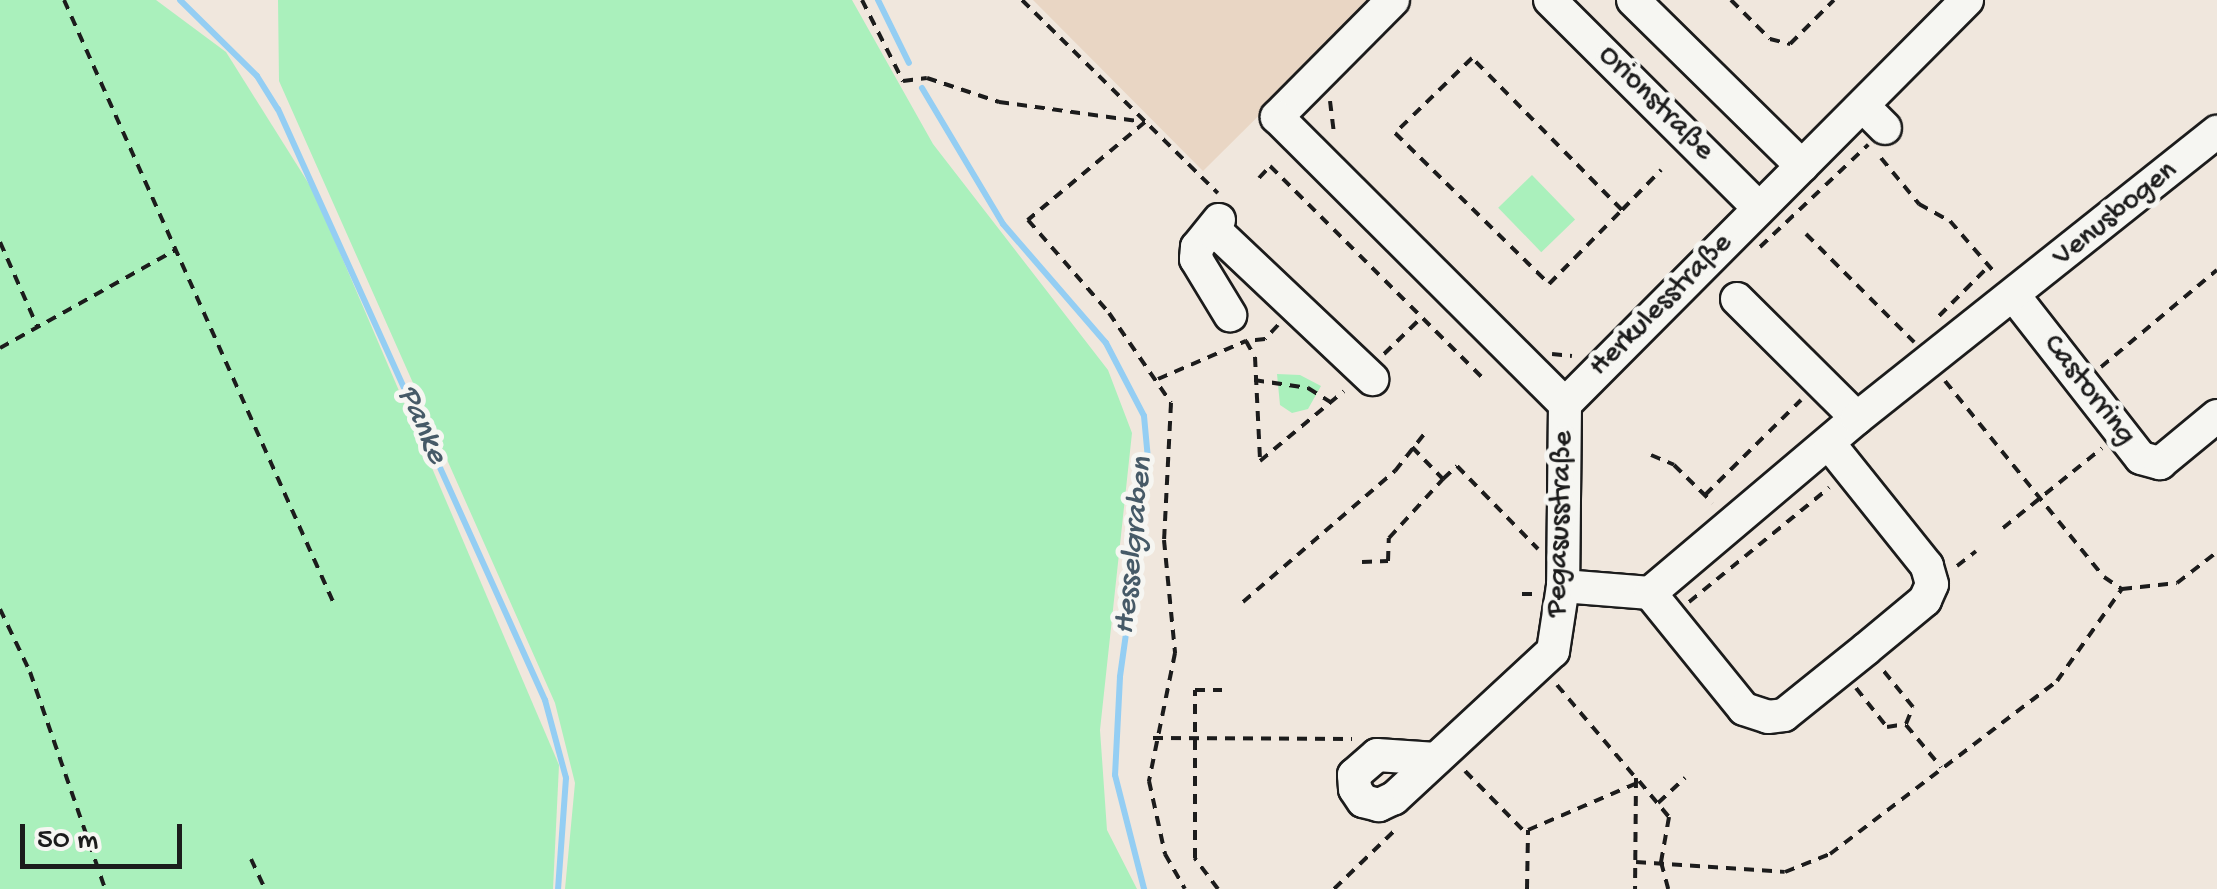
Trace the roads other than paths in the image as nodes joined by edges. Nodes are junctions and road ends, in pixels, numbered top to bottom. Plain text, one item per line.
1 (1393, 0) edge
2 (1550, 0) edge
3 (1633, 0) edge
4 (1968, 0) edge
5 (2216, 136) edge
6 (1802, 166) junction
7 (1759, 208) junction
8 (1737, 298) dead end
9 (2014, 298) junction
10 (1238, 328) road end
11 (1367, 376) road end
12 (1566, 404) junction
13 (2217, 416) edge
14 (1857, 418) junction
15 (1841, 458) junction
16 (1562, 586) junction
17 (1660, 605) junction
18 (1448, 763) road end

1 - 12 street, Pegasusstraße
2 - 7 street, Orionstraße
3 - 6 street, Orionstraße
4 - 6 street, Herkulesstraße
5 - 9 street, Venusbogen
6 - 7 street, Herkulesstraße
7 - 12 street, Herkulesstraße
8 - 14 street
9 - 13 street, Castorring
9 - 14 street, Venusbogen
10 - 11 street
12 - 16 street, Pegasusstraße
14 - 15 street, Venusbogen
15 - 17 street, Venusbogen
15 - 17 street
16 - 17 street
16 - 18 street, Pegasusstraße

